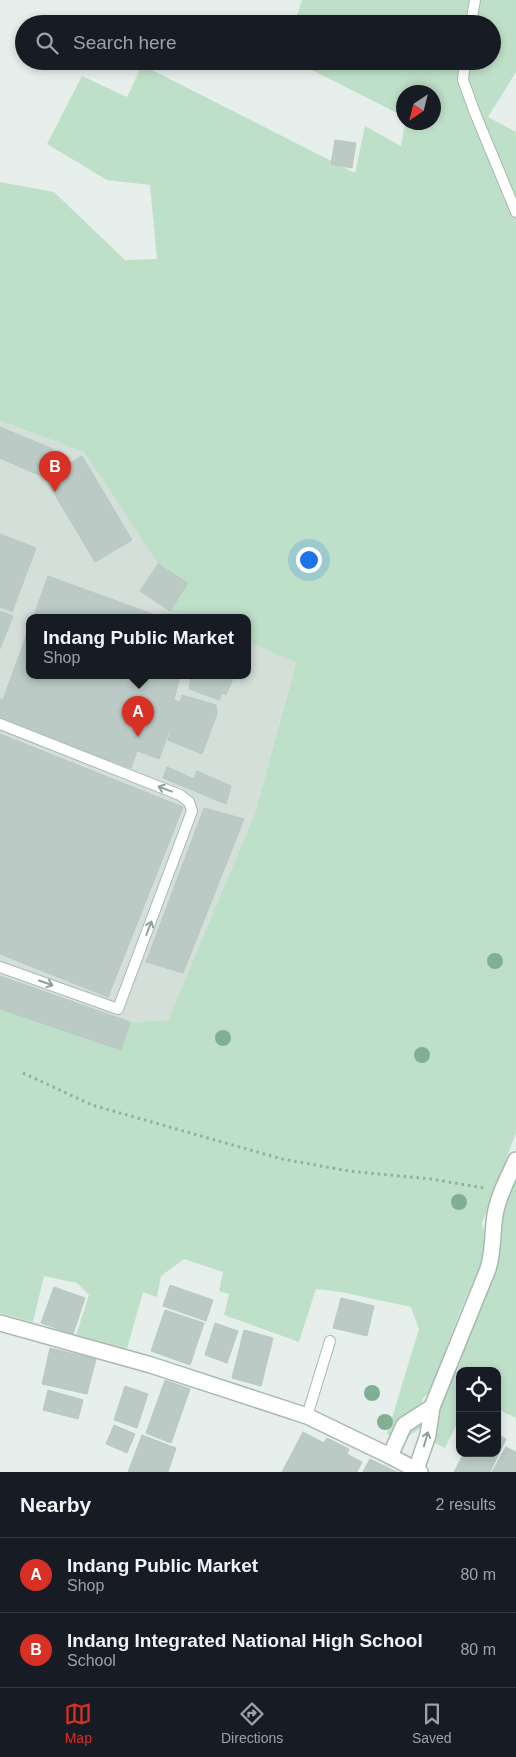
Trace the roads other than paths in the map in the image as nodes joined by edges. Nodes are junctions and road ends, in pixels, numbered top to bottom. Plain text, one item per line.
1 (475, 0) edge
2 (472, 15) edge
3 (464, 70) edge
4 (516, 212) edge
5 (0, 724) edge
6 (0, 967) edge
7 (516, 1160) edge
8 (0, 1323) edge
9 (330, 1341) dead end
10 (432, 1407) junction
11 (307, 1416) junction
12 (390, 1456) junction
13 (413, 1470) edge

1 - 2 lane
3 - 4 lane
6 -> 5 lane
7 - 10 street
8 - 11 street
9 - 11 lane
10 - 12 street
13 -> 10 street
11 - 12 street
12 - 13 street

